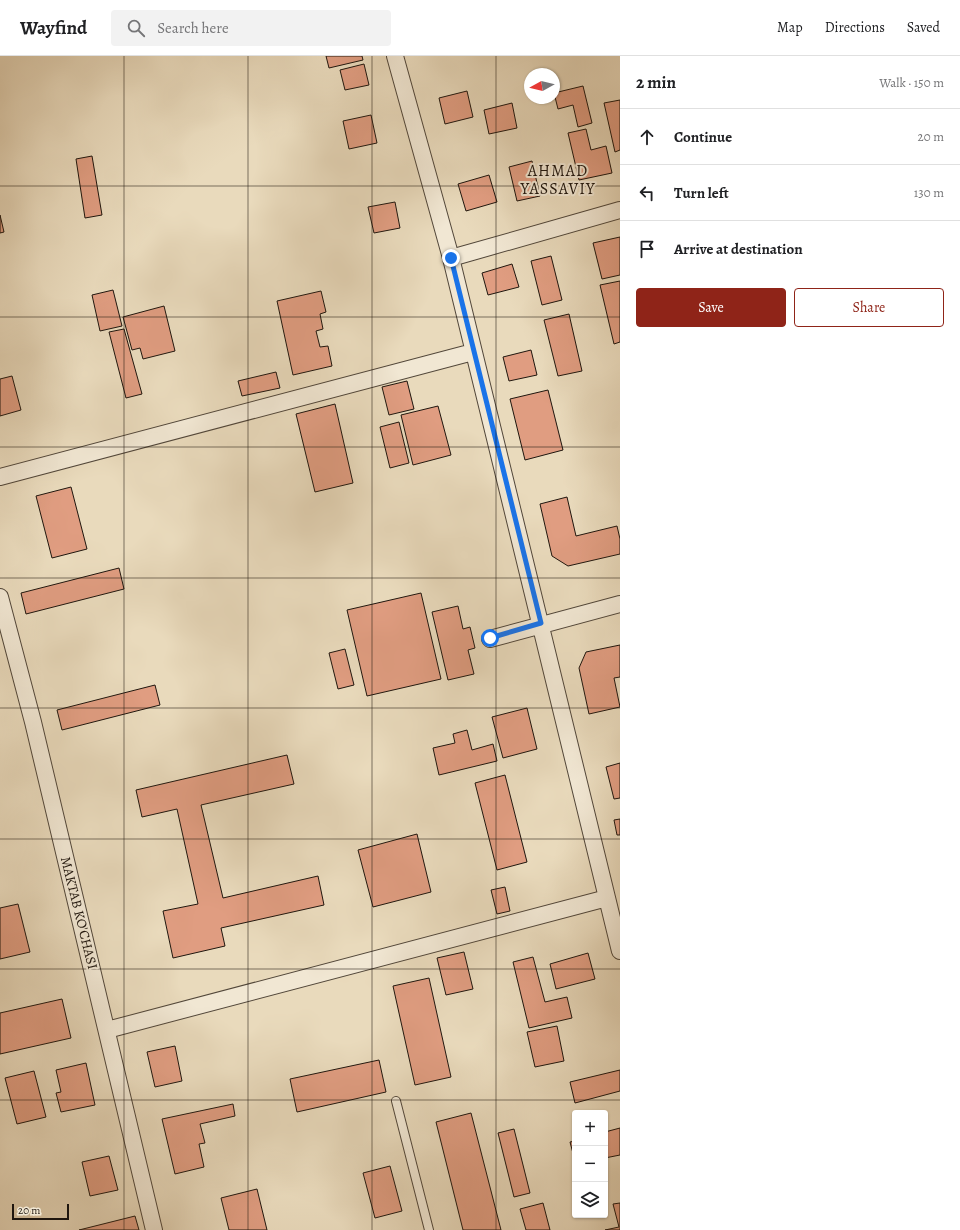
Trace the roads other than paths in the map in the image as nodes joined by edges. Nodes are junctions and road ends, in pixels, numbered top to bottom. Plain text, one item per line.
1 (395, 56) edge
2 (620, 210) edge
3 (451, 258) junction
4 (473, 352) junction
5 (0, 477) edge
6 (0, 597) edge
7 (620, 604) edge
8 (541, 623) junction
9 (490, 638) dead end
10 (607, 898) junction
11 (620, 950) edge
12 (107, 1030) junction
13 (396, 1101) dead end
14 (154, 1230) edge
15 (429, 1230) edge

1 - 3 street
2 - 3 street
3 - 4 street
4 - 5 street
4 - 8 street
6 - 12 street, MAKTAB KO'CHASI
7 - 8 street
8 - 9 street
8 - 10 street
10 - 11 street
10 - 12 street
12 - 14 street, MAKTAB KO'CHASI
13 - 15 lane

